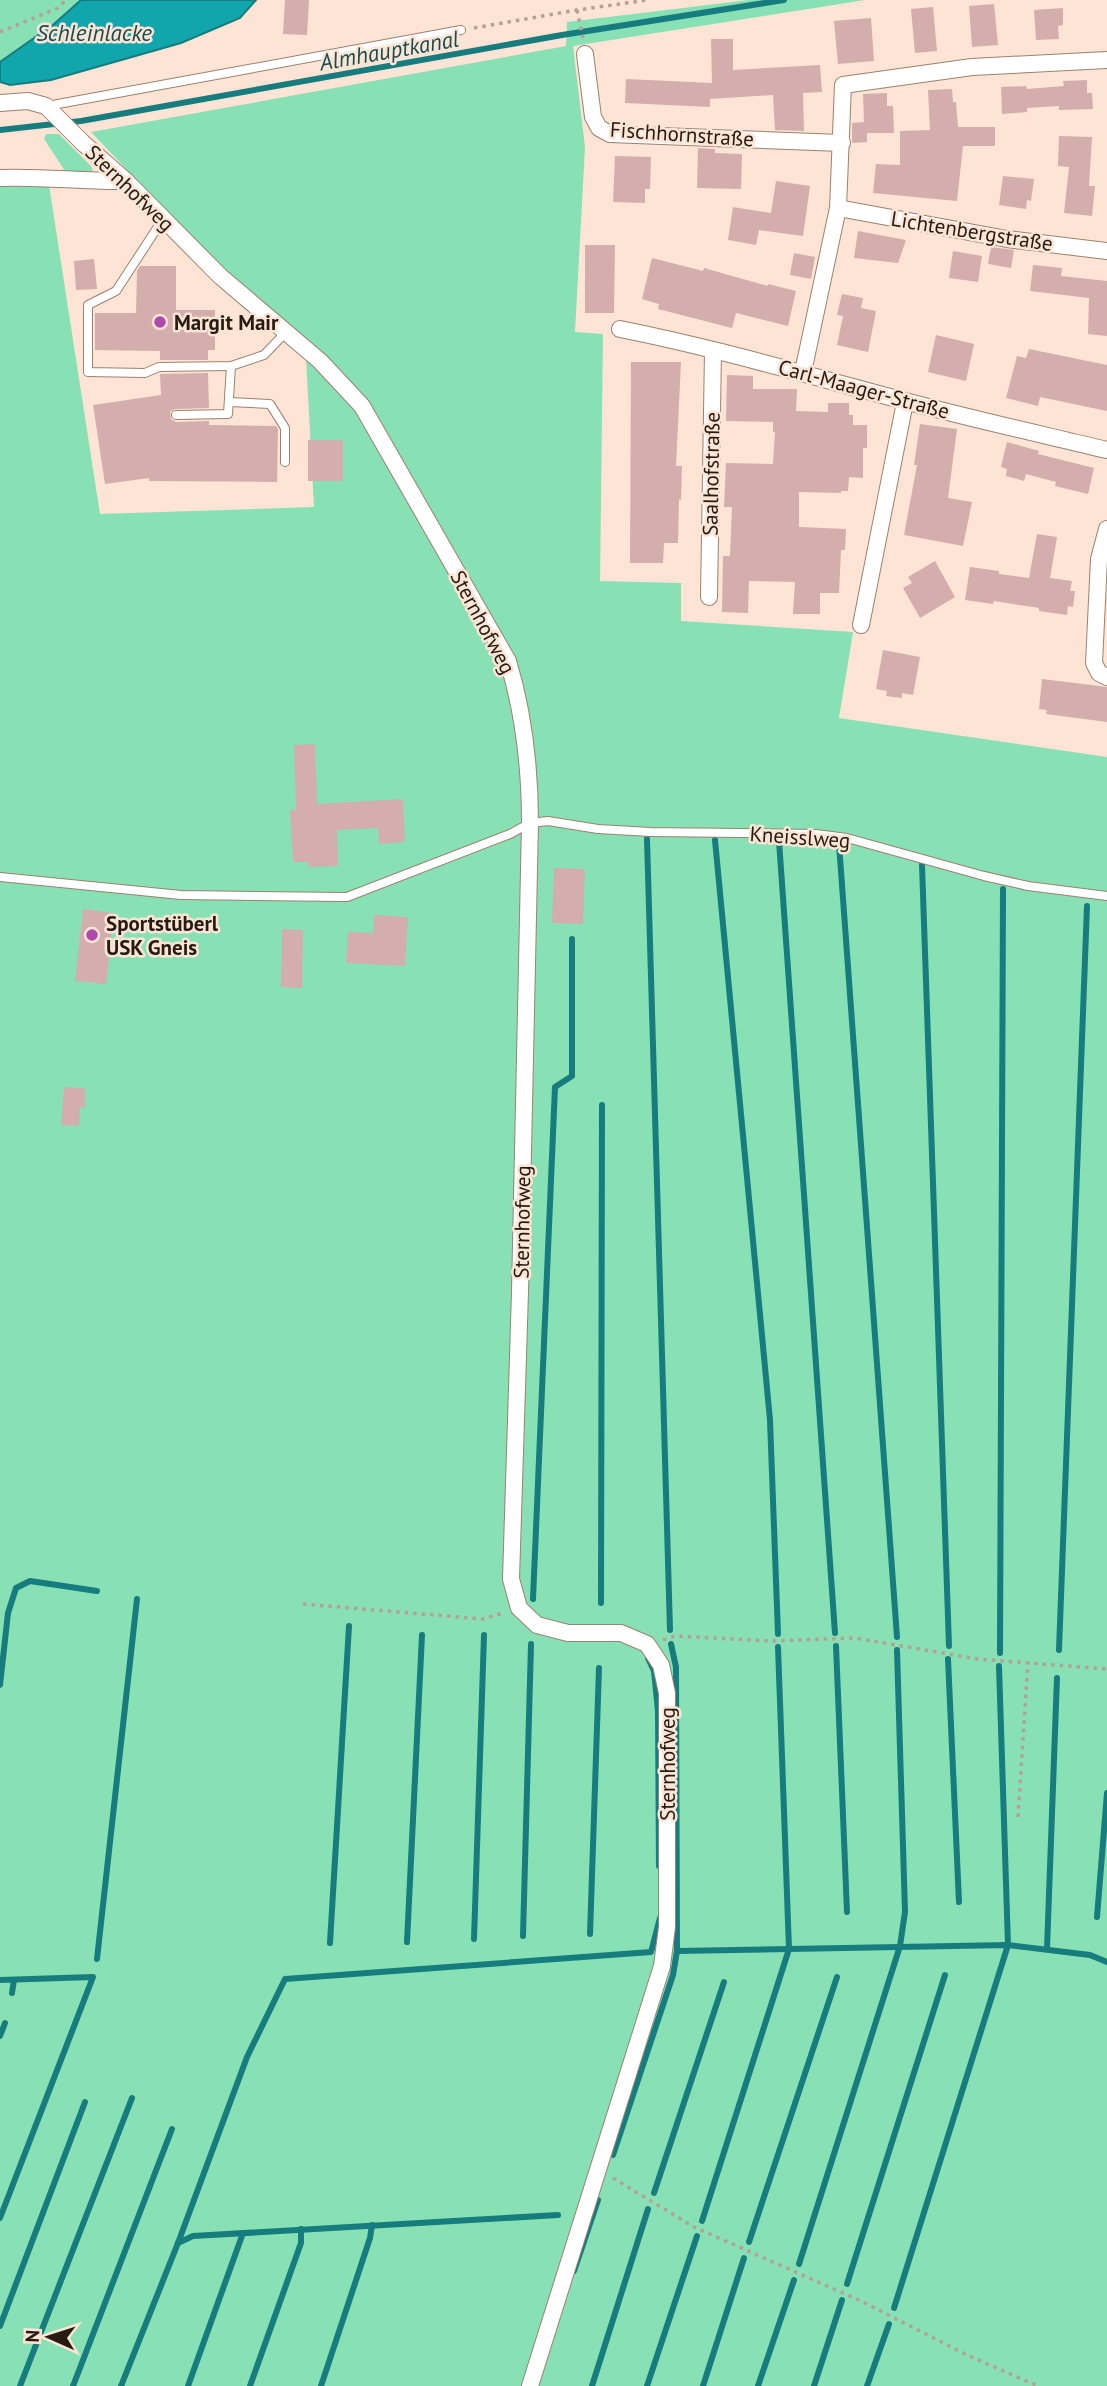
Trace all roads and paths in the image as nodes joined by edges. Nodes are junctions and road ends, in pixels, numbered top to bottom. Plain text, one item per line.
1 (66, 0) edge
2 (648, 0) edge
3 (578, 9) junction
4 (0, 30) edge
5 (461, 30) joint
6 (585, 54) joint
7 (1107, 60) edge
8 (0, 103) edge
9 (46, 106) junction
10 (842, 143) junction
11 (0, 178) edge
12 (126, 181) junction
13 (838, 208) junction
14 (163, 219) junction
15 (1107, 251) edge
16 (620, 329) dead end
17 (286, 332) junction
18 (713, 351) junction
19 (231, 366) junction
20 (803, 373) junction
21 (229, 402) junction
22 (905, 402) junction
23 (176, 415) dead end
24 (1107, 450) edge
25 (285, 461) dead end
26 (1107, 529) edge
27 (709, 597) dead end
28 (861, 625) dead end
29 (1107, 677) edge
30 (530, 823) junction
31 (0, 877) edge
32 (1107, 896) edge
33 (303, 1604) dead end
34 (519, 1608) junction
35 (647, 1644) junction
36 (1028, 1662) junction
37 (1107, 1670) edge
38 (1018, 1817) dead end
39 (597, 2170) junction
40 (530, 2386) edge
41 (1038, 2386) edge

1 - 4 path
2 - 3 path
3 - 5 path
3 - 6 path
5 - 9 lane
6 - 10 street, Fischhornstraße
7 - 10 street
8 - 9 street
9 - 12 street, Sternhofweg
10 - 13 street
11 - 12 street
12 - 14 street, Sternhofweg
13 - 15 street, Lichtenbergstraße
13 - 20 street
14 - 17 street, Sternhofweg
14 - 19 lane
16 - 18 street, Carl-Maager-Straße
17 - 19 lane
17 - 30 street, Sternhofweg
18 - 20 street, Carl-Maager-Straße
18 - 27 street, Saalhofstraße
19 - 21 lane
20 - 22 street, Carl-Maager-Straße
21 - 23 lane
21 - 25 lane
22 - 24 street, Carl-Maager-Straße
22 - 28 street
26 - 29 street
30 - 31 lane
30 - 32 lane, Kneisslweg
30 - 34 street, Sternhofweg
33 - 34 path
34 - 35 street
35 - 36 path
35 - 39 street, Sternhofweg
36 - 37 path
36 - 38 path
39 - 40 street, Sternhofweg
39 - 41 path

